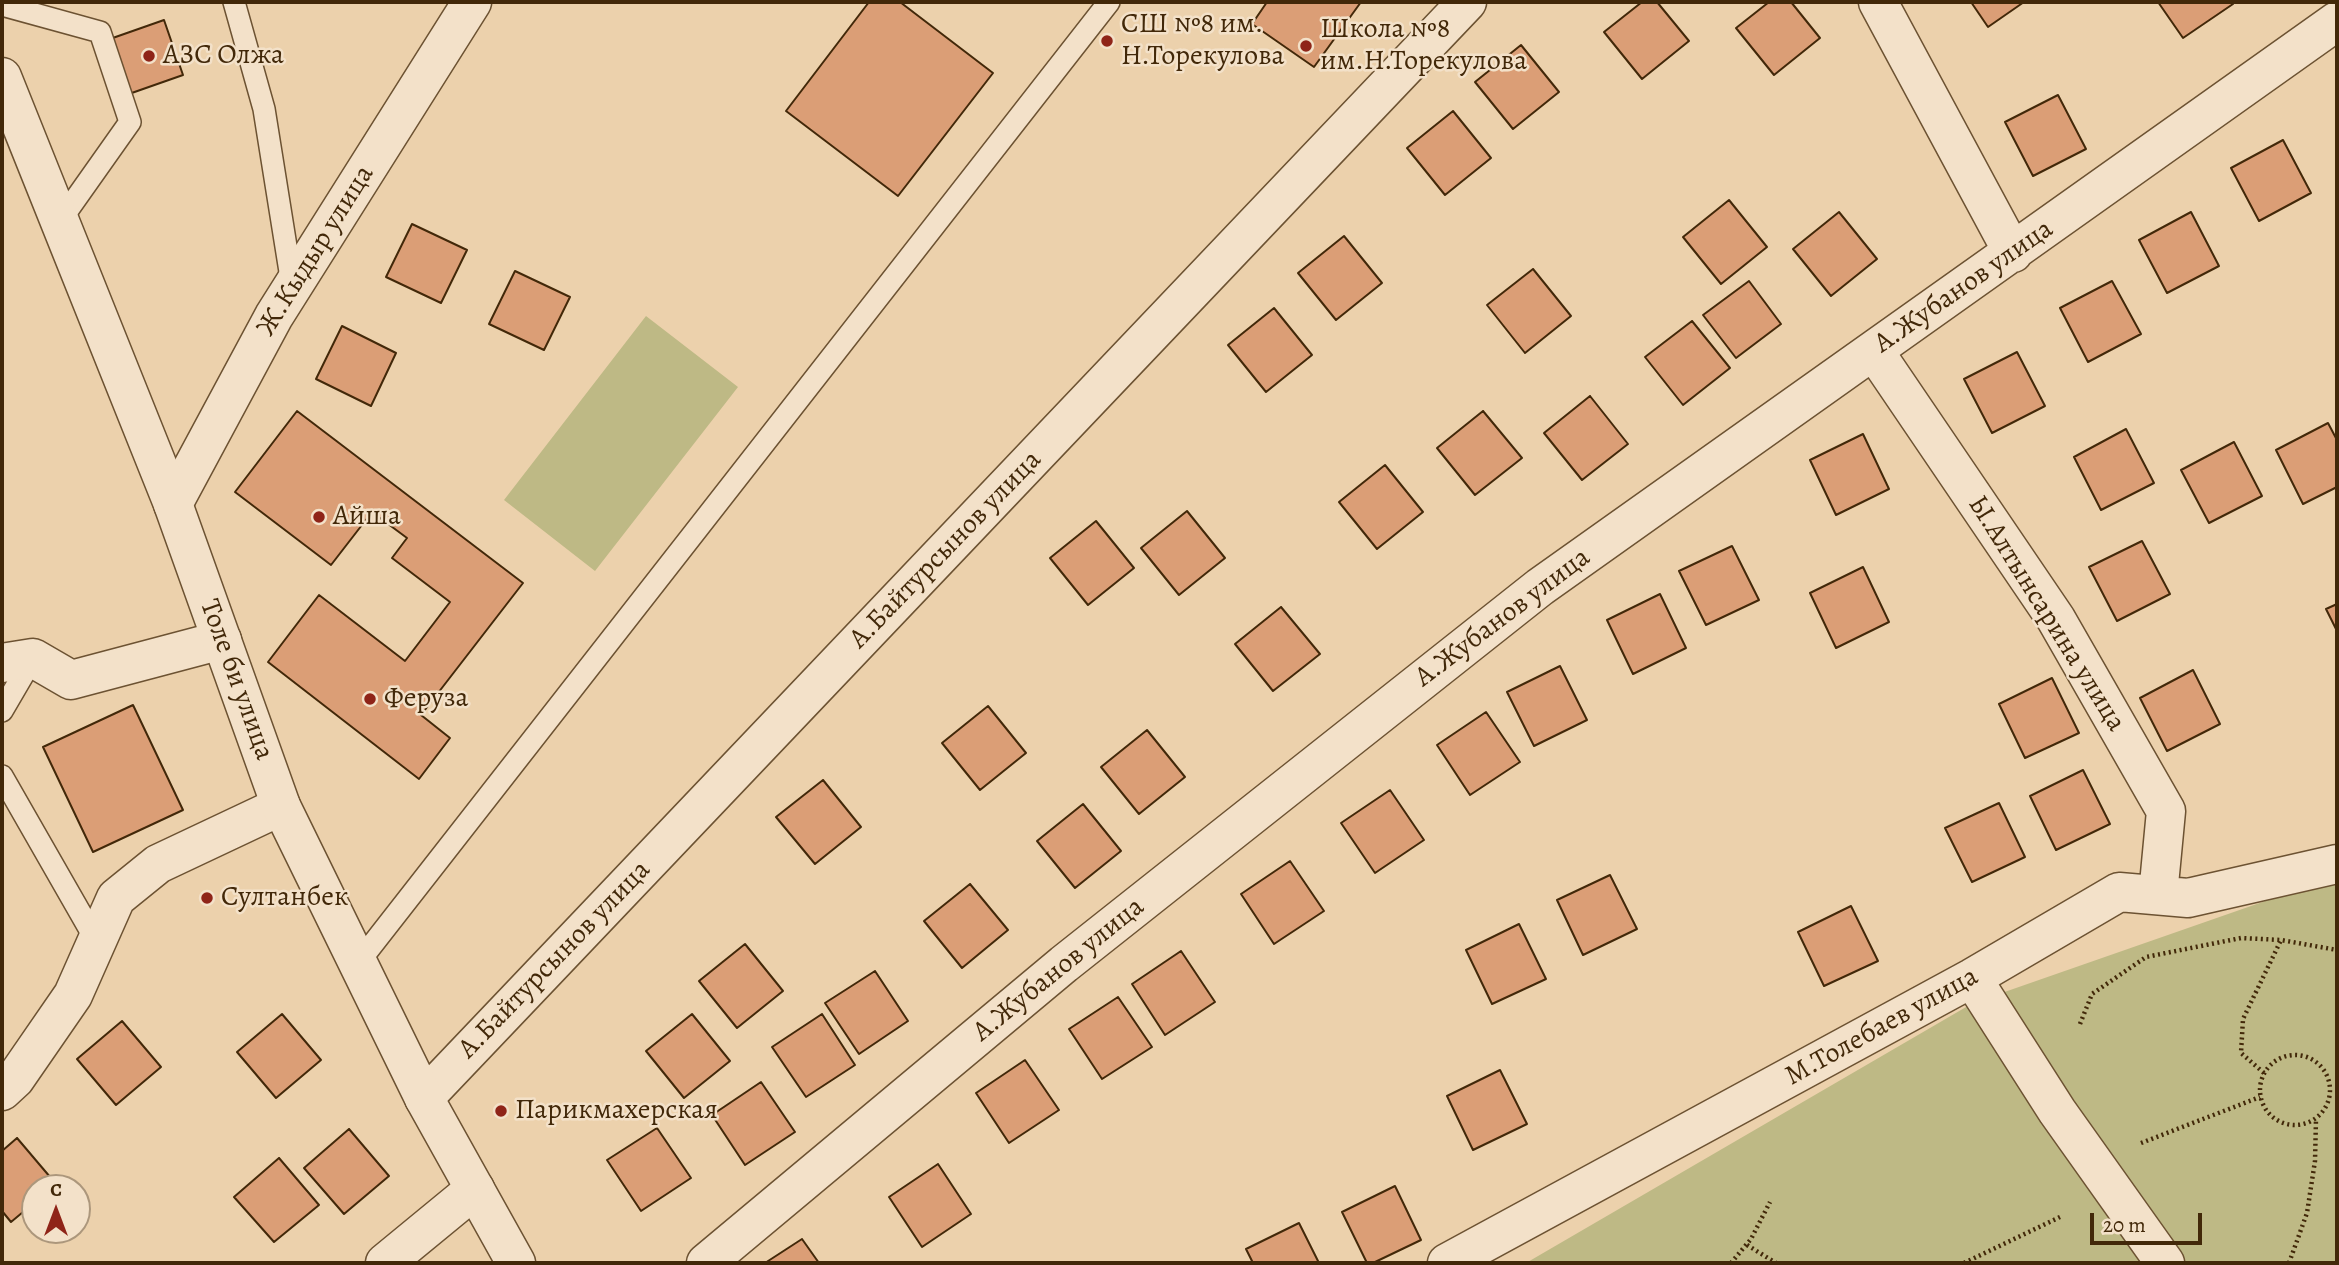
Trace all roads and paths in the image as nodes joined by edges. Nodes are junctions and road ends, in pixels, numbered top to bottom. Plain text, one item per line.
1 (234, 2) edge
2 (1110, 2) edge
3 (1467, 2) edge
4 (1878, 2) edge
5 (471, 3) edge
6 (2, 5) edge
7 (2337, 22) edge
8 (2, 76) edge
9 (60, 221) junction
10 (2013, 253) junction
11 (293, 286) junction
12 (1874, 351) junction
13 (173, 504) junction
14 (222, 639) junction
15 (17, 661) edge
16 (2, 711) edge
17 (2, 776) edge
18 (281, 806) junction
19 (2337, 864) edge
20 (2158, 895) junction
21 (2281, 940) junction
22 (97, 942) junction
23 (2337, 950) edge
24 (358, 963) junction
25 (1972, 978) junction
26 (2080, 1024) dead end
27 (2263, 1073) junction
28 (2334, 1090) edge
29 (2, 1091) edge
30 (2260, 1097) junction
31 (424, 1098) junction
32 (2316, 1119) junction
33 (2141, 1143) dead end
34 (475, 1189) junction
35 (1770, 1202) dead end
36 (2060, 1217) dead end
37 (1747, 1245) junction
38 (386, 1263) edge
39 (516, 1263) edge
40 (706, 1263) edge
41 (1447, 1263) edge
42 (1731, 1263) edge
43 (1776, 1263) edge
44 (1964, 1263) edge
45 (2165, 1263) edge
46 (2289, 1263) edge

1 - 11 lane
2 - 24 lane
3 - 31 street, А.Байтурсынов улица
4 - 10 street
5 - 11 street, Ж.Кыдыр улица
6 - 9 lane
7 - 10 street, А.Жубанов улица
8 - 9 street, Толе би улица
9 - 13 street, Толе би улица
10 - 12 street, А.Жубанов улица
11 - 13 street, Ж.Кыдыр улица
12 - 20 street, Ы.Алтынсарина улица
12 - 40 street, А.Жубанов улица
13 - 14 street, Толе би улица
14 - 15 street
14 - 18 street, Толе би улица
15 - 16 lane
17 - 22 lane
18 - 22 street
18 - 24 street, Толе би улица
19 - 20 street, М.Толебаев улица
20 - 25 street, М.Толебаев улица
21 - 23 path
21 - 26 path
21 - 27 path
22 - 29 street
24 - 31 street, Толе би улица
25 - 41 street, М.Толебаев улица
25 - 45 street
27 - 28 path
27 - 30 path
28 - 32 path
30 - 32 path
30 - 33 path
31 - 34 street, Толе би улица
32 - 46 path
34 - 38 street
34 - 39 street, Толе би улица
35 - 37 path
36 - 44 path
37 - 42 path
37 - 43 path

